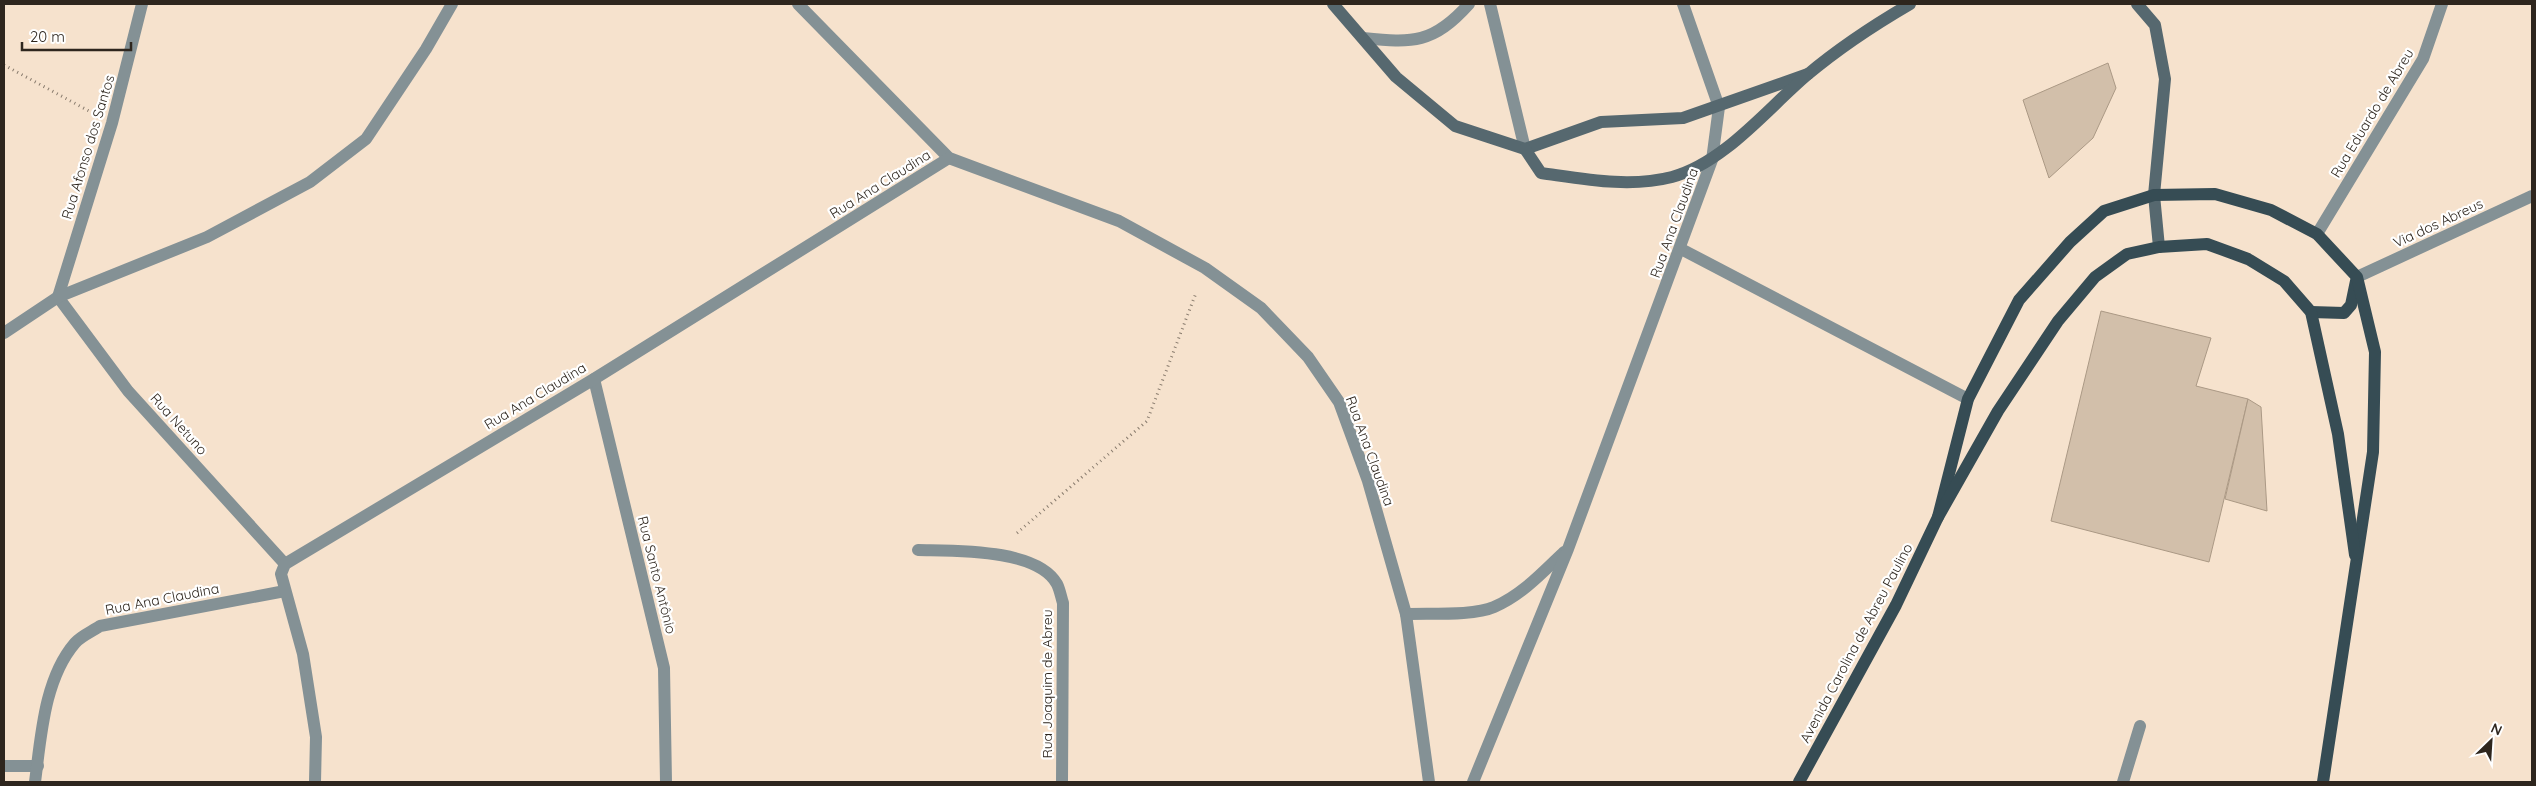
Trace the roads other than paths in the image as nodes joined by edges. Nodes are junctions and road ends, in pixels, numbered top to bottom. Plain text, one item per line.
1 (142, 4) edge
2 (452, 4) edge
3 (798, 4) edge
4 (1333, 4) edge
5 (1469, 4) edge
6 (1490, 4) edge
7 (1683, 4) edge
8 (1910, 4) edge
9 (2137, 4) edge
10 (2442, 4) edge
11 (1363, 38) junction
12 (1808, 74) junction
13 (1719, 107) junction
14 (1524, 149) junction
15 (949, 158) junction
16 (1712, 160) junction
17 (2154, 195) junction
18 (2532, 196) edge
19 (2317, 234) junction
20 (2159, 247) junction
21 (1681, 249) junction
22 (2357, 277) junction
23 (58, 297) junction
24 (2311, 312) junction
25 (4, 333) edge
26 (594, 379) junction
27 (1968, 399) junction
28 (1938, 516) junction
29 (1568, 549) junction
30 (918, 550) dead end
31 (285, 564) junction
32 (2357, 569) junction
33 (285, 591) junction
34 (1406, 614) junction
35 (2140, 726) dead end
36 (4, 766) edge
37 (38, 766) junction
38 (35, 782) edge
39 (315, 782) edge
40 (666, 782) edge
41 (1062, 782) edge
42 (1428, 782) edge
43 (1473, 782) edge
44 (1799, 782) edge
45 (2123, 782) edge
46 (2323, 782) edge

1 - 23 street, Rua Afonso dos Santos
2 - 23 street
3 - 15 street
4 - 11 street
5 - 11 street
6 - 14 street
7 - 13 street
8 - 12 street
9 - 17 street
10 - 19 street, Rua Eduardo de Abreu
11 - 14 street
12 - 13 street
12 - 16 street
13 - 14 street
13 - 16 street, Rua Ana Claudina
14 - 16 street
15 - 26 street, Rua Ana Claudina
15 - 34 street, Rua Ana Claudina
16 - 21 street, Rua Ana Claudina
17 - 19 main road, Avenida Carolina de Abreu Paulino
17 - 20 street
17 - 27 main road, Avenida Carolina de Abreu Paulino
18 - 22 street, Via dos Abreus
19 - 22 main road, Avenida Carolina de Abreu Paulino
20 - 24 main road, Avenida Carolina de Abreu Paulino
20 - 28 main road, Avenida Carolina de Abreu Paulino
21 - 27 street
21 - 29 street, Rua Ana Claudina
22 - 24 main road
22 - 32 main road, Avenida Carolina de Abreu Paulino
23 - 25 street
23 - 31 street, Rua Netuno
24 - 32 main road, Avenida Carolina de Abreu Paulino
26 - 31 street, Rua Ana Claudina
26 - 40 street, Rua Santo Antônio
27 - 28 main road, Avenida Carolina de Abreu Paulino
28 - 44 main road, Avenida Carolina de Abreu Paulino
29 - 34 street, Rua Ana Claudina
29 - 43 street, Rua Ana Claudina
30 - 41 street, Rua Joaquim de Abreu
31 - 33 street
32 - 46 main road, Avenida Carolina de Abreu Paulino
33 - 37 street, Rua Ana Claudina
33 - 39 street
34 - 42 street, Rua Ana Claudina
35 - 45 street
36 - 37 street
37 - 38 street, Rua Ana Claudina

